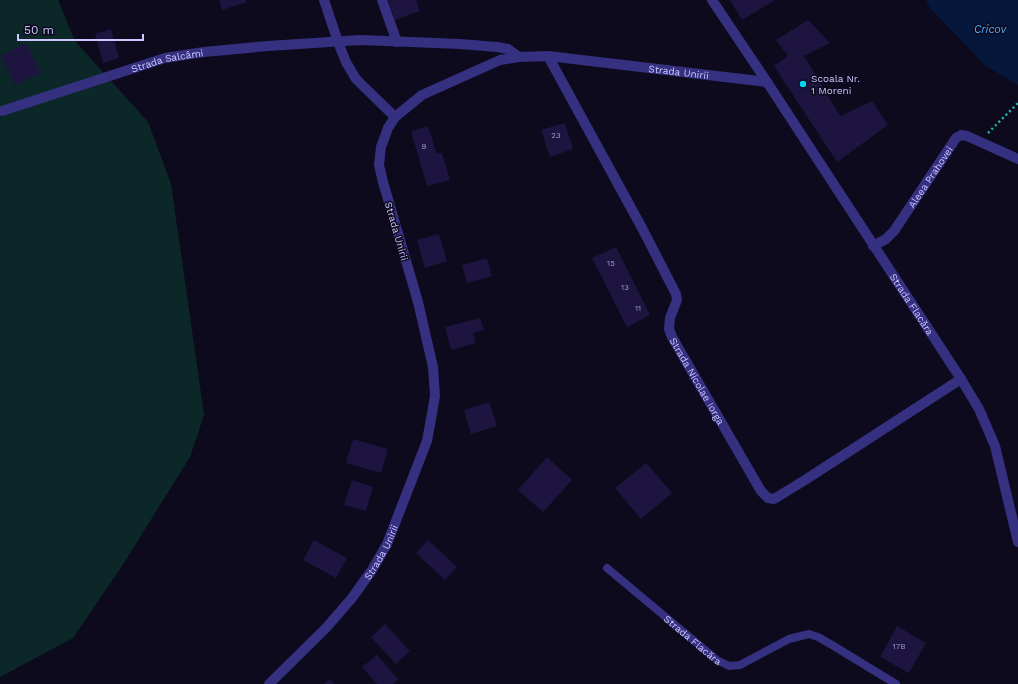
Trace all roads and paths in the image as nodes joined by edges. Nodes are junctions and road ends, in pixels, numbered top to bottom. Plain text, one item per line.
1 (324, 0) edge
2 (382, 0) edge
3 (712, 0) edge
4 (338, 42) junction
5 (397, 42) junction
6 (548, 56) junction
7 (519, 57) junction
8 (767, 82) junction
9 (1018, 103) edge
10 (2, 111) dead end
11 (395, 117) junction
12 (980, 141) junction
13 (1018, 159) edge
14 (874, 246) junction
15 (960, 379) junction
16 (1018, 542) edge
17 (608, 568) dead end
18 (269, 684) edge
19 (896, 684) edge

1 - 4 street
2 - 5 street
3 - 8 street, Strada Flacăra
4 - 5 street, Strada Salcâmi
4 - 10 street, Strada Salcâmi
4 - 11 street
5 - 7 street, Strada Salcâmi
6 - 7 street, Strada Unirii
6 - 8 street, Strada Unirii
6 - 15 street, Strada Nicolae Iorga
7 - 11 street, Strada Unirii
8 - 14 street, Strada Flacăra
9 - 12 path
11 - 18 street, Strada Unirii
12 - 13 street, Aleea Prahovei
12 - 14 street, Aleea Prahovei
14 - 15 street, Strada Flacăra
15 - 16 street, Strada Flacăra
17 - 19 lane, Strada Flacăra

